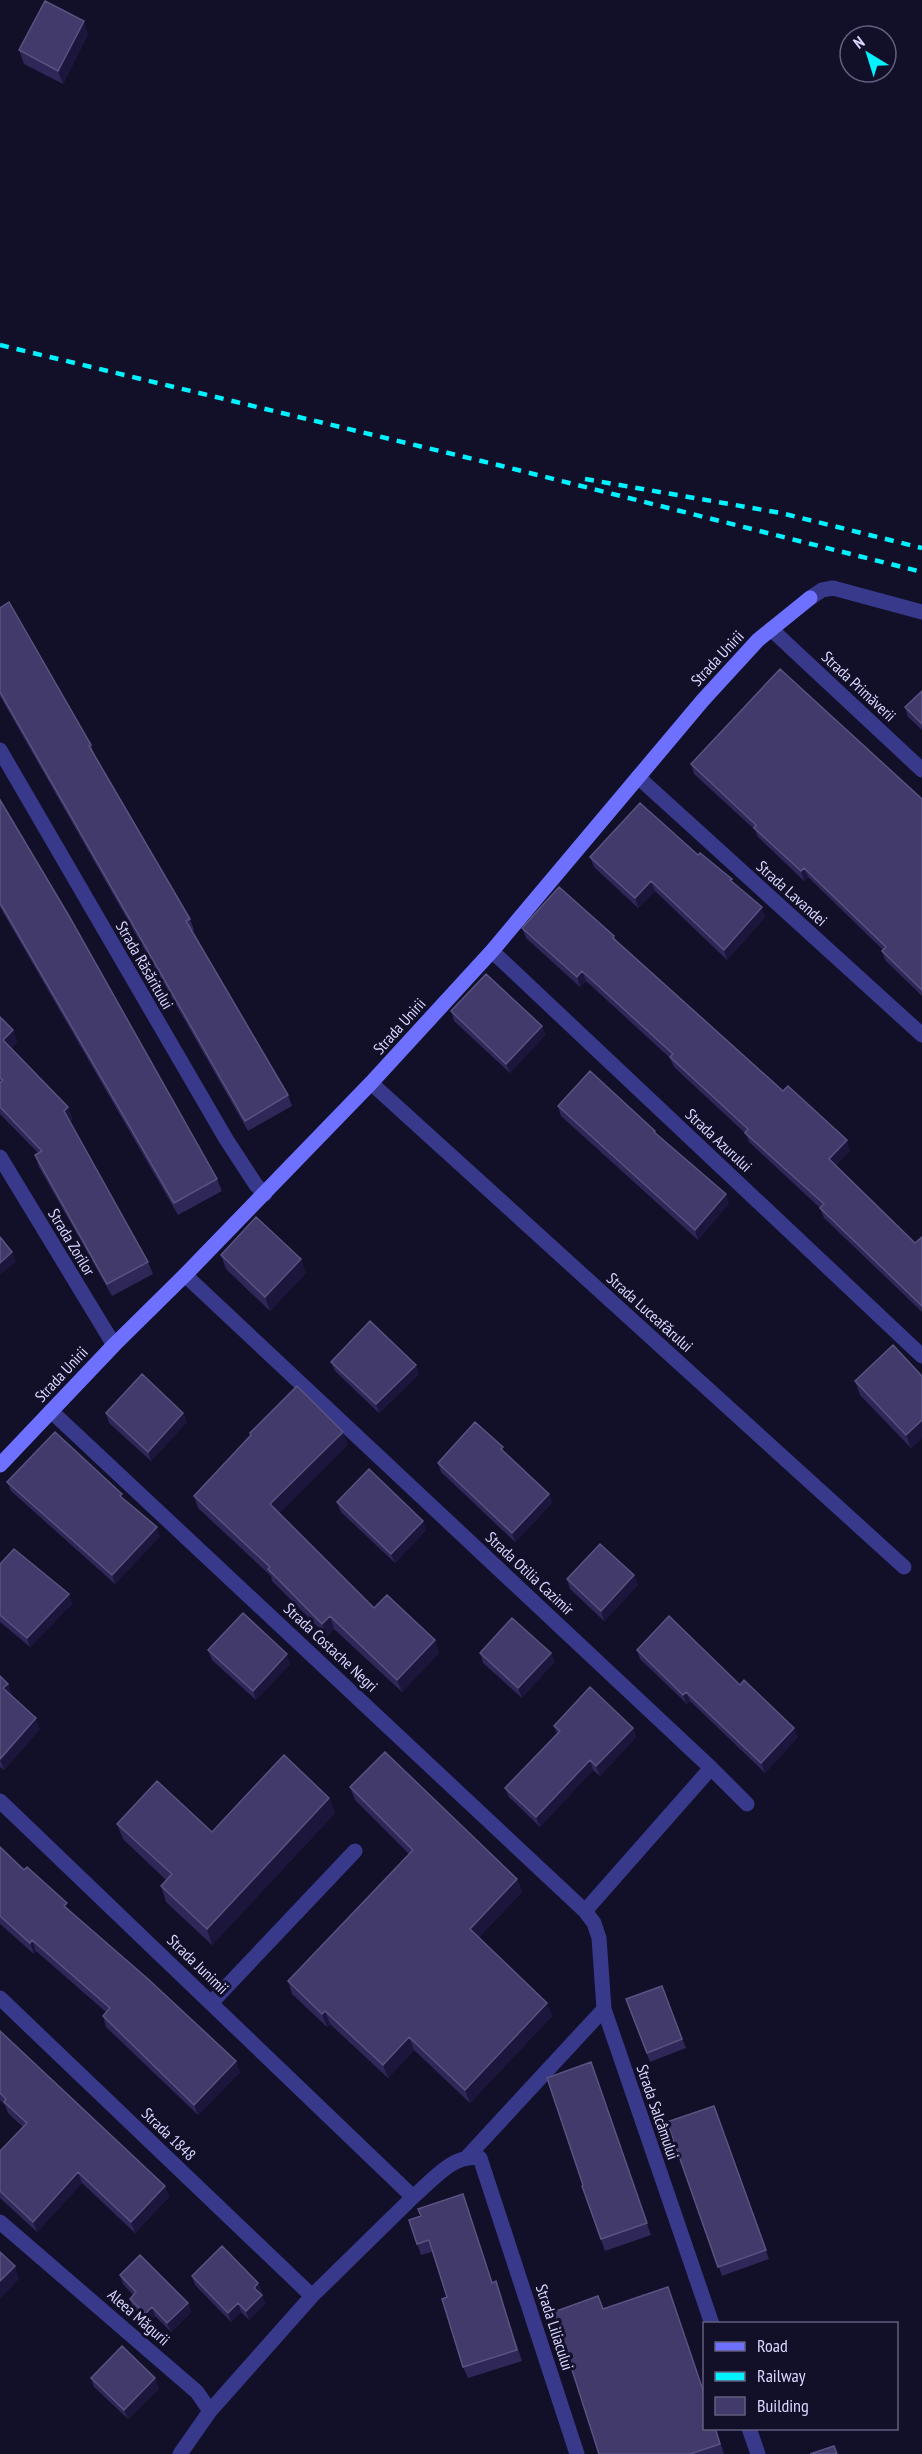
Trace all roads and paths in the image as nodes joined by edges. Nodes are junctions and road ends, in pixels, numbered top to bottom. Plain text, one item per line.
1 (922, 612) edge
2 (771, 628) junction
3 (0, 750) edge
4 (922, 770) edge
5 (639, 777) junction
6 (492, 951) junction
7 (922, 1035) edge
8 (371, 1083) junction
9 (0, 1157) edge
10 (265, 1194) junction
11 (185, 1275) junction
12 (114, 1345) junction
13 (922, 1356) edge
14 (51, 1411) junction
15 (0, 1465) edge
16 (904, 1567) dead end
17 (711, 1768) junction
18 (0, 1801) edge
19 (747, 1804) dead end
20 (355, 1851) dead end
21 (585, 1911) junction
22 (0, 1998) edge
23 (212, 2002) junction
24 (604, 2009) junction
25 (468, 2156) junction
26 (413, 2197) junction
27 (0, 2222) edge
28 (312, 2296) junction
29 (711, 2322) edge
30 (210, 2411) junction
31 (750, 2430) edge
32 (180, 2454) edge
33 (577, 2454) edge
34 (758, 2454) edge

1 - 2 street, Strada Unirii
2 - 4 street, Strada Primăverii
2 - 5 street, Strada Unirii
3 - 10 street, Strada Răsăritului
5 - 6 street, Strada Unirii
5 - 7 street, Strada Lavandei
6 - 8 street, Strada Unirii
6 - 13 street, Strada Azurului
8 - 10 street, Strada Unirii
8 - 16 street, Strada Luceafǎrului
9 - 12 street, Strada Zorilor
10 - 11 street, Strada Unirii
11 - 12 street, Strada Unirii
11 - 17 street, Strada Otilia Cazimir
12 - 14 street, Strada Unirii
14 - 15 street, Strada Unirii
14 - 21 street, Strada Costache Negri
17 - 19 street, Strada Otilia Cazimir
17 - 21 street
18 - 23 street, Strada Junimii
20 - 23 street
21 - 24 street, Strada Salcâmului
22 - 28 street, Strada 1848
23 - 26 street, Strada Junimii
24 - 25 street
24 - 29 street, Strada Salcâmului
25 - 26 street
25 - 33 street, Strada Liliacului
26 - 28 street
27 - 30 street, Aleea Măgurii
28 - 30 street
30 - 32 street
31 - 34 street

